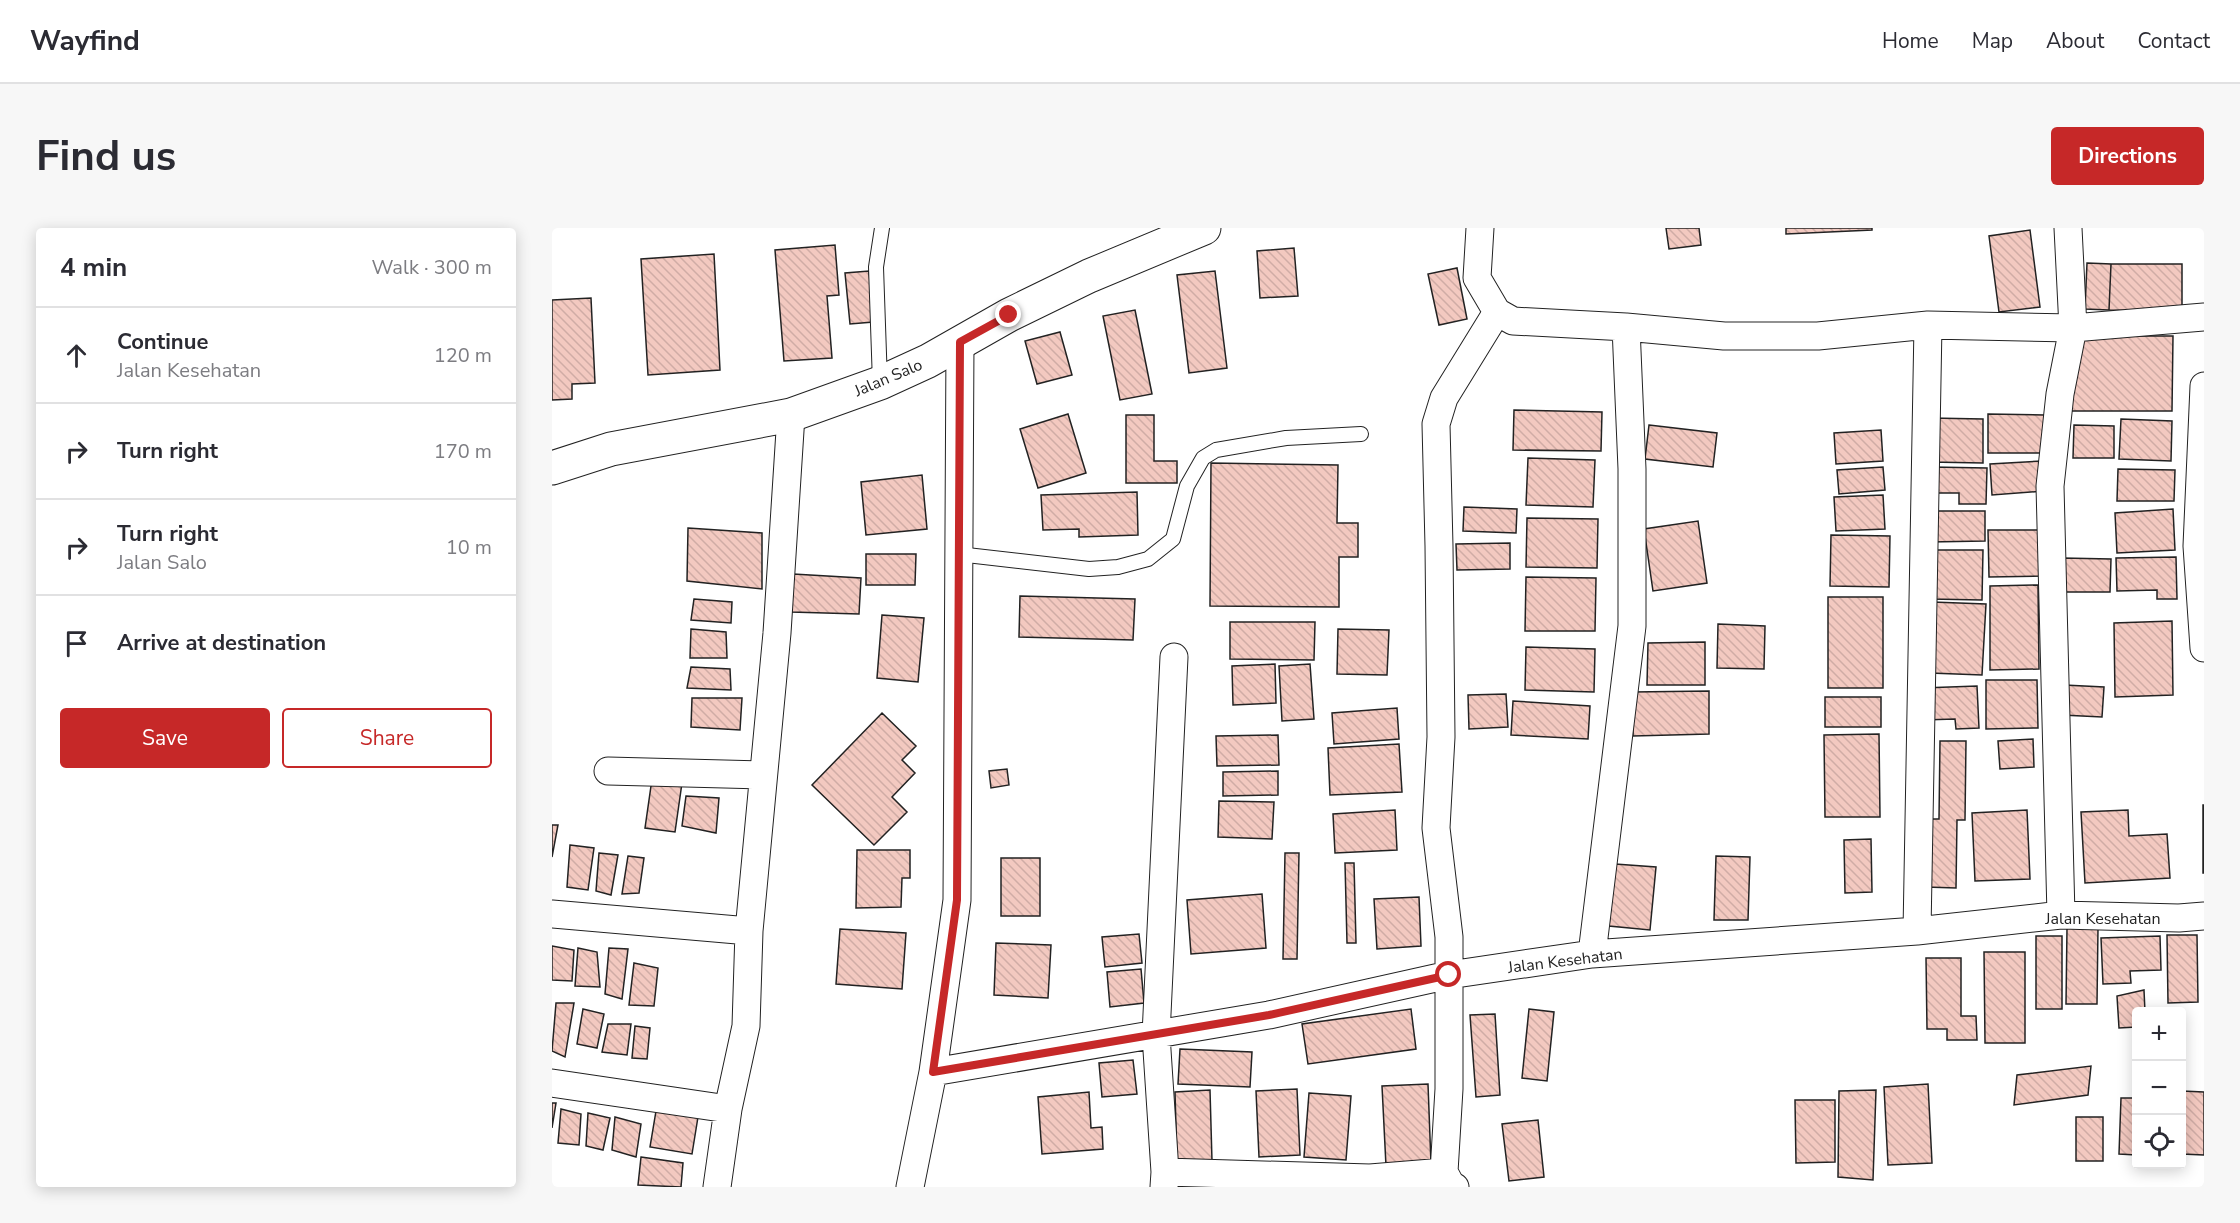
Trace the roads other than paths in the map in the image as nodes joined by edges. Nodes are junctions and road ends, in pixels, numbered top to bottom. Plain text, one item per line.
1 (882, 228) edge
2 (1204, 228) edge
3 (1480, 228) edge
4 (2068, 228) edge
5 (1497, 312) junction
6 (2204, 317) edge
7 (1928, 325) junction
8 (1626, 327) junction
9 (2073, 328) junction
10 (960, 342) junction
11 (880, 383) junction
12 (2204, 386) edge
13 (791, 415) junction
14 (1361, 434) dead end
15 (552, 468) edge
16 (958, 554) junction
17 (2204, 648) edge
18 (1174, 657) dead end
19 (608, 771) dead end
20 (763, 775) junction
21 (552, 914) edge
22 (2061, 915) junction
23 (2204, 916) edge
24 (749, 931) junction
25 (1917, 931) junction
26 (1592, 954) junction
27 (1449, 975) junction
28 (1156, 1035) junction
29 (933, 1072) junction
30 (552, 1083) edge
31 (728, 1108) junction
32 (1449, 1179) edge
33 (1165, 1180) edge
34 (717, 1187) edge
35 (910, 1187) edge

1 - 11 lane
2 - 10 street, Jalan Salo
3 - 5 street
4 - 9 street
5 - 8 street
5 - 27 street
6 - 9 street
7 - 8 street
7 - 9 street
7 - 25 street
8 - 26 street
9 - 22 street
10 - 11 street, Jalan Salo
10 - 16 street
11 - 13 street, Jalan Salo
12 - 17 street
13 - 15 street, Jalan Salo
13 - 20 street
14 - 16 lane
16 - 29 street
18 - 28 street
19 - 20 street
20 - 24 street
21 - 24 street
22 - 23 street, Jalan Kesehatan
22 - 25 street, Jalan Kesehatan
24 - 31 street
25 - 26 street, Jalan Kesehatan
26 - 27 street, Jalan Kesehatan
27 - 28 street, Jalan Kesehatan
27 - 32 street
28 - 29 street, Jalan Kesehatan
28 - 33 street
29 - 35 street
30 - 31 street
31 - 34 street
32 - 33 street

